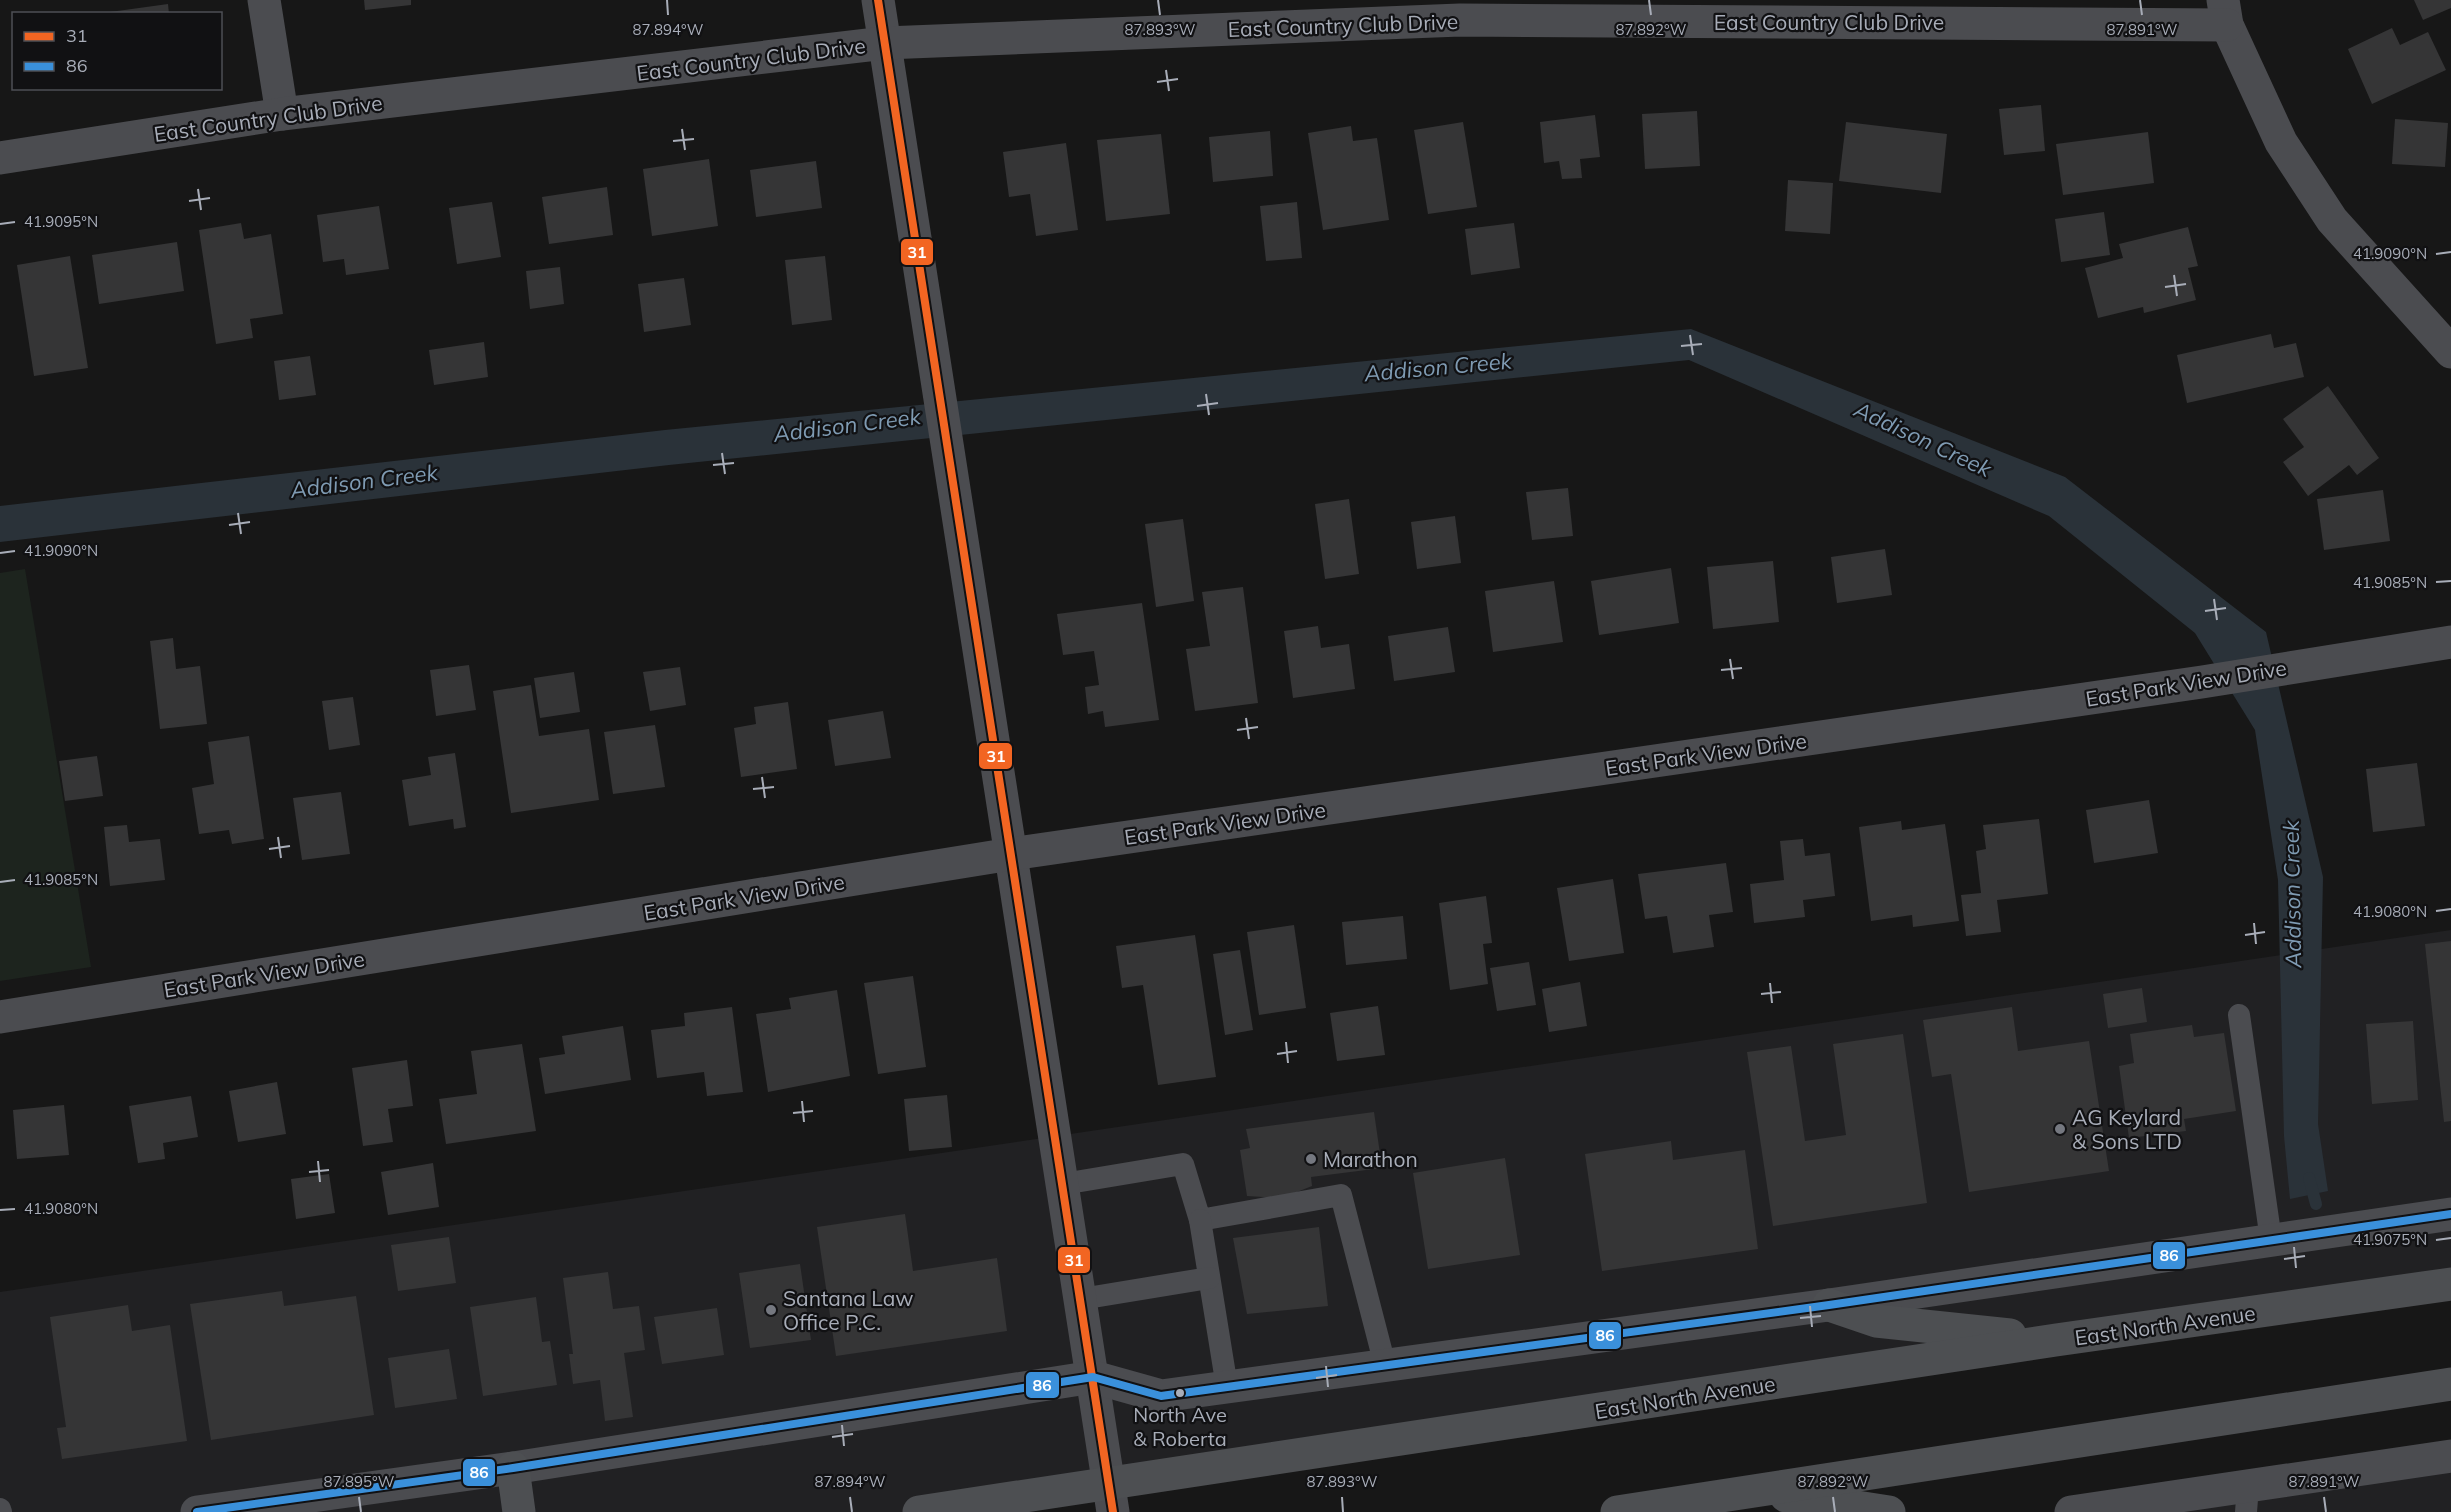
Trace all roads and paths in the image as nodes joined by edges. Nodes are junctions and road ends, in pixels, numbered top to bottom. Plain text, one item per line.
1 (264, 0) edge
2 (878, 0) edge
3 (1459, 10) edge
4 (2225, 13) edge
5 (885, 43) junction
6 (282, 114) junction
7 (0, 158) edge
8 (2446, 338) edge
9 (2451, 642) edge
10 (1011, 854) junction
11 (2239, 1015) dead end
12 (0, 1017) edge
13 (1063, 1184) junction
14 (2451, 1214) edge
15 (1200, 1220) junction
16 (2271, 1240) junction
17 (1209, 1278) junction
18 (2451, 1284) edge
19 (1081, 1299) junction
20 (1829, 1305) junction
21 (2056, 1340) junction
22 (1385, 1365) junction
23 (1093, 1377) junction
24 (2439, 1386) edge
25 (1227, 1387) junction
26 (2451, 1456) edge
27 (513, 1468) junction
28 (1755, 1491) junction
29 (1111, 1498) edge
30 (2247, 1499) edge
31 (197, 1512) edge
32 (519, 1512) edge
33 (919, 1512) edge
34 (1617, 1512) edge
35 (1889, 1512) edge
36 (2071, 1512) edge

1 - 6 street
2 - 5 street
3 - 4 street, East Country Club Drive
3 - 5 street, East Country Club Drive
4 - 8 street
5 - 6 street, East Country Club Drive
5 - 10 street
6 - 7 street, East Country Club Drive
9 - 10 street, East Park View Drive
10 - 12 street, East Park View Drive
10 - 13 street
11 - 16 lane
13 - 15 lane
13 - 19 street
14 - 16 street
15 - 17 lane
15 - 22 lane
16 - 20 street
17 - 19 lane
17 - 25 lane
18 - 21 main road, East North Avenue
19 - 23 street
20 - 21 main road
20 - 22 street
21 - 29 main road, East North Avenue
22 - 25 street
23 - 25 street
23 - 27 street
23 - 29 street
24 - 28 main road
26 - 30 street
27 - 31 street
27 - 32 main road
28 - 34 main road
28 - 35 main road
29 - 33 main road, East North Avenue
30 - 36 street

